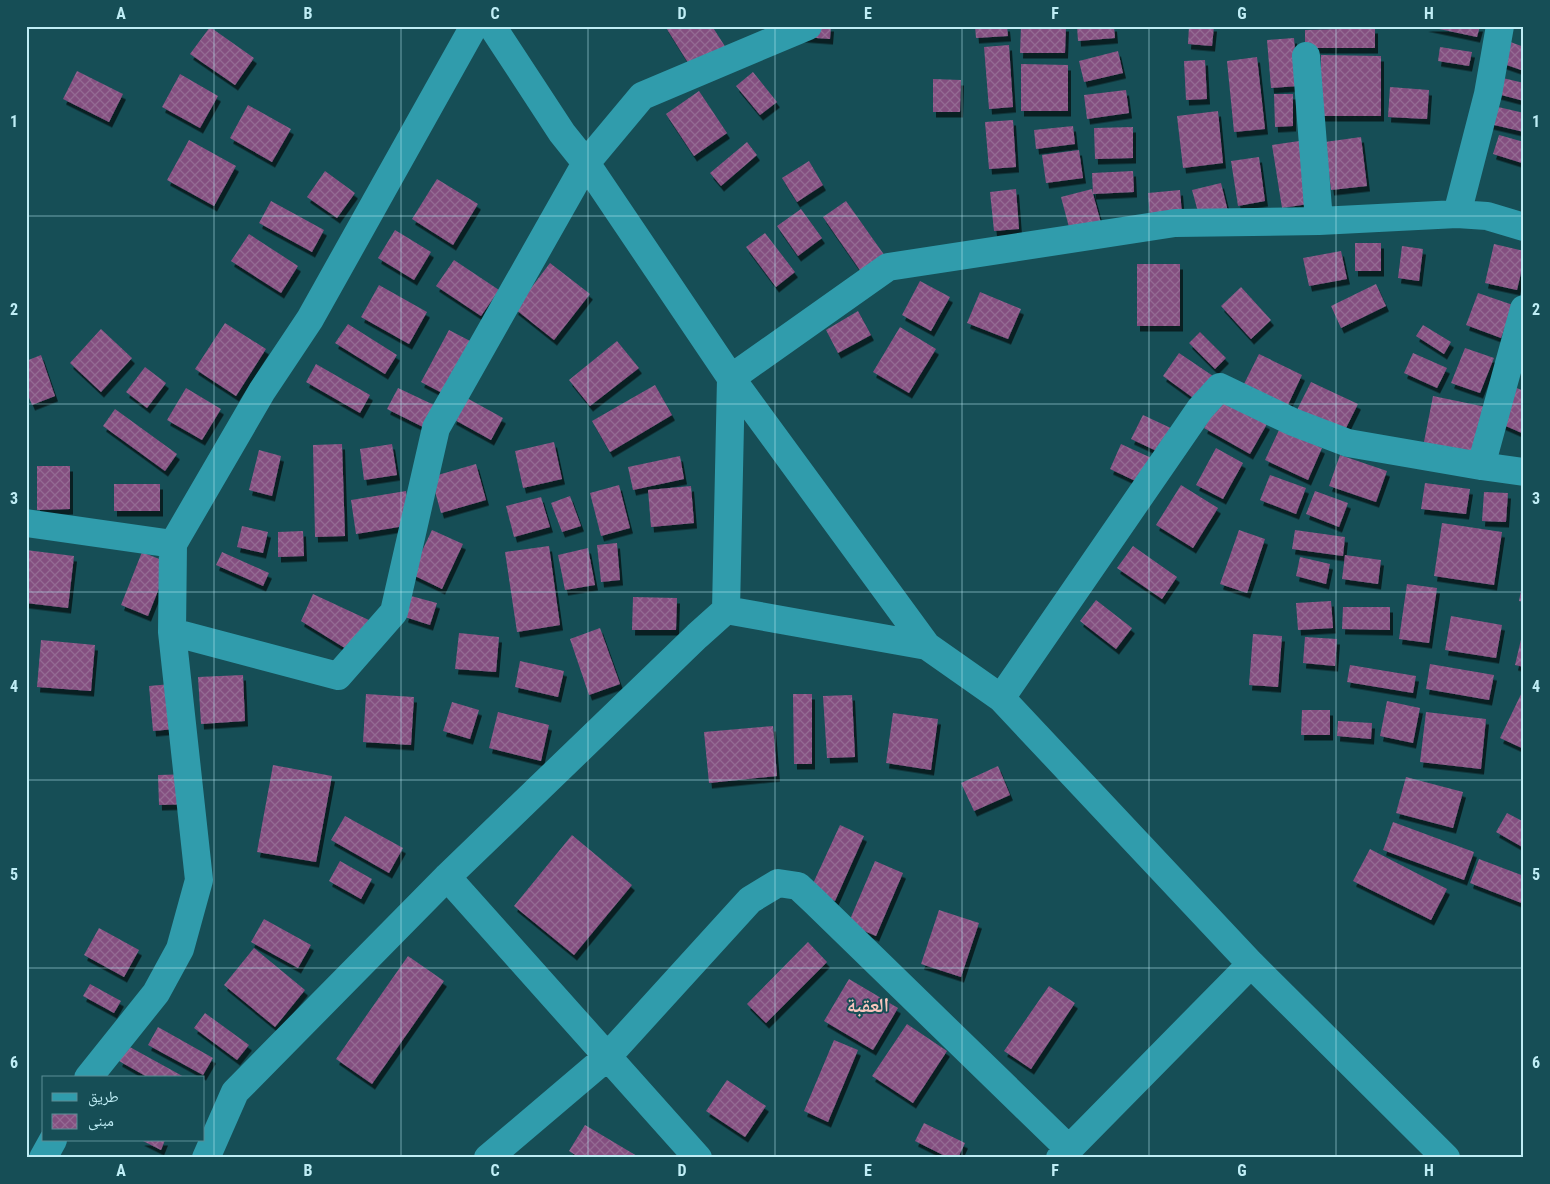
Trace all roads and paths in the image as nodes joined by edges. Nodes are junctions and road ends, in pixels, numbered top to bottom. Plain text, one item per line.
1 (474, 26) edge
2 (492, 26) edge
3 (808, 26) edge
4 (1500, 26) edge
5 (1306, 56) dead end
6 (586, 163) junction
7 (1457, 214) junction
8 (1319, 221) junction
9 (1524, 227) edge
10 (1524, 310) edge
11 (731, 378) junction
12 (1482, 466) junction
13 (1524, 472) edge
14 (26, 523) edge
15 (173, 544) junction
16 (726, 610) junction
17 (172, 632) junction
18 (927, 646) junction
19 (1001, 698) junction
20 (447, 877) junction
21 (1251, 964) junction
22 (607, 1056) junction
23 (90, 1076) edge
24 (52, 1142) edge
25 (1064, 1153) edge
26 (43, 1158) edge
27 (206, 1158) edge
28 (488, 1158) edge
29 (698, 1158) edge
30 (1446, 1158) edge

1 - 15 street
2 - 6 street
3 - 6 street
4 - 7 street
5 - 8 street
6 - 11 street
6 - 17 street
7 - 8 street
7 - 9 street
8 - 11 street
10 - 12 street
11 - 16 street
11 - 18 street
12 - 13 street
12 - 19 street
14 - 15 street
15 - 17 street
16 - 18 street
16 - 20 street
17 - 23 street
18 - 19 street
19 - 21 street
20 - 22 street
20 - 27 street
21 - 25 street
21 - 30 street
22 - 25 street
22 - 28 street
22 - 29 street
24 - 26 street

